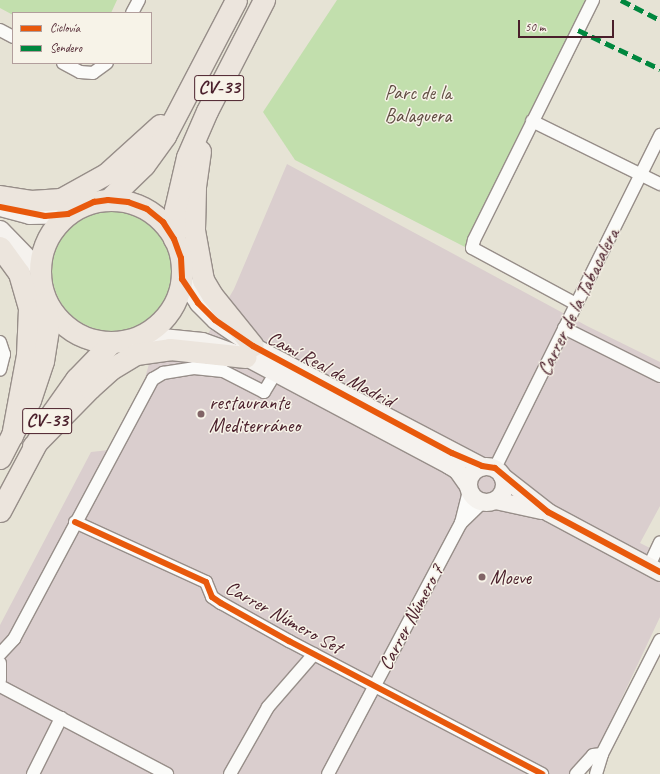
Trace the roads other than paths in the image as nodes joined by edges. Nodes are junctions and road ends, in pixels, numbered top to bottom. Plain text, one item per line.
1 (139, 0) edge
2 (236, 0) edge
3 (264, 0) edge
4 (593, 0) edge
5 (133, 12) edge
6 (0, 30) edge
7 (12, 36) edge
8 (65, 64) edge
9 (105, 64) edge
10 (180, 108) junction
11 (207, 111) junction
12 (532, 121) junction
13 (660, 135) edge
14 (641, 175) junction
15 (660, 184) edge
16 (0, 196) edge
17 (108, 200) junction
18 (0, 207) edge
19 (68, 214) junction
20 (0, 229) edge
21 (174, 239) junction
22 (0, 247) edge
23 (40, 269) junction
24 (182, 278) junction
25 (46, 301) junction
26 (576, 304) junction
27 (564, 328) junction
28 (142, 335) junction
29 (0, 342) edge
30 (111, 343) junction
31 (250, 352) junction
32 (0, 370) edge
33 (276, 372) junction
34 (660, 376) edge
35 (12, 436) junction
36 (33, 446) junction
37 (0, 458) edge
38 (493, 470) junction
39 (469, 488) junction
40 (489, 501) junction
41 (0, 511) edge
42 (548, 512) junction
43 (75, 522) junction
44 (461, 523) junction
45 (660, 542) edge
46 (654, 569) edge
47 (660, 640) edge
48 (0, 654) edge
49 (314, 654) junction
50 (0, 663) edge
51 (0, 680) edge
52 (0, 686) edge
53 (374, 686) junction
54 (61, 718) junction
55 (602, 754) junction
56 (33, 774) edge
57 (167, 774) edge
58 (230, 774) edge
59 (328, 774) edge
60 (542, 774) edge
61 (576, 774) edge
62 (597, 774) edge

1 - 5 street
2 - 10 highway, CV-33
3 - 11 highway, CV-33
4 - 12 street
6 - 7 street
8 - 9 street
10 - 16 highway
10 - 17 highway, CV-33
11 - 21 highway, CV-33
11 - 31 highway
12 - 14 street
12 - 26 street
13 - 14 street, Carrer de la Tabacalera
14 - 15 street
14 - 26 street, Carrer de la Tabacalera
17 - 19 highway, CV-33
17 - 21 highway, CV-33
18 - 19 street
19 - 23 highway, CV-33
20 - 23 street
21 - 24 highway, CV-33
22 - 35 highway
23 - 25 highway, CV-33
24 - 28 highway, CV-33
24 - 31 street, Camí Real de Madrid
25 - 30 highway, CV-33
25 - 35 highway, CV-33
26 - 27 street, Carrer de la Tabacalera
27 - 34 street
27 - 38 street, Carrer de la Tabacalera
28 - 30 highway, CV-33
28 - 31 street, Camí Real de Madrid
29 - 32 street
30 - 36 highway, CV-33
31 - 33 street, Camí Real de Madrid
31 - 36 highway
31 - 38 street, Camí Real de Madrid
33 - 39 street, Camí Real de Madrid
33 - 43 street
35 - 37 highway, CV-33
36 - 41 highway, CV-33
38 - 39 street
38 - 40 street
38 - 42 street, Camí Real de Madrid
39 - 40 street, Camí Real de Madrid
39 - 44 street, Carrer Número 7
40 - 42 street
40 - 44 street, Carrer Número 7
42 - 46 street
43 - 48 street
43 - 49 street, Carrer Número Set
44 - 53 street, Carrer Número 7
45 - 46 street
47 - 55 street
49 - 53 street, Carrer Número Set
49 - 58 street
50 - 51 street
52 - 54 street
53 - 59 street, Carrer Número 7
53 - 60 street, Carrer Número Set
54 - 56 street
54 - 57 street
55 - 61 street
55 - 62 street

